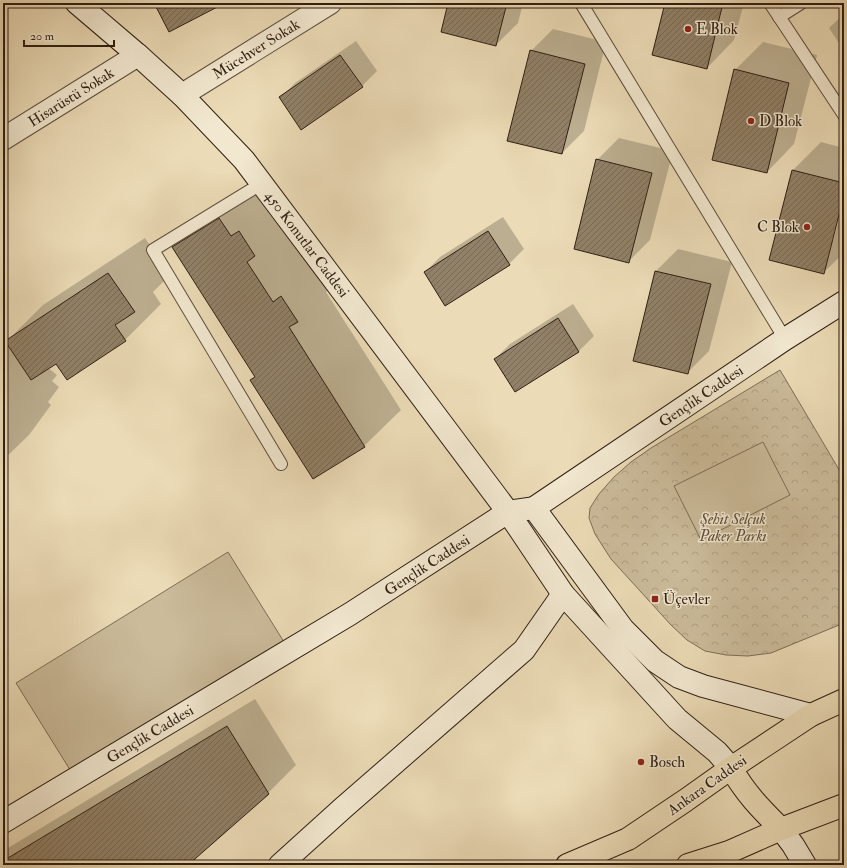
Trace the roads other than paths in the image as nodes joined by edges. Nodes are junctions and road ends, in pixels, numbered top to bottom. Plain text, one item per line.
1 (77, 3) edge
2 (330, 3) edge
3 (582, 3) edge
4 (770, 3) edge
5 (801, 3) edge
6 (779, 17) junction
7 (138, 55) junction
8 (182, 96) junction
9 (844, 116) edge
10 (3, 139) edge
11 (262, 184) junction
12 (844, 302) edge
13 (785, 339) junction
14 (280, 464) dead end
15 (534, 508) junction
16 (508, 512) junction
17 (563, 594) junction
18 (844, 700) edge
19 (811, 716) junction
20 (731, 768) junction
21 (844, 805) edge
22 (3, 822) edge
23 (781, 829) junction
24 (280, 865) edge
25 (566, 865) edge
26 (688, 865) edge
27 (805, 865) edge

1 - 7 street, 450 Konutlar Caddesi
2 - 8 street, Mücehver Sokak
3 - 13 lane
4 - 6 lane
5 - 6 lane
6 - 9 lane
7 - 8 street, 450 Konutlar Caddesi
7 - 10 street, Hisarüstü Sokak
8 - 11 street, 450 Konutlar Caddesi
11 - 14 lane
11 - 16 street, 450 Konutlar Caddesi
12 - 13 street, Gençlik Caddesi
13 - 15 street, Gençlik Caddesi
15 - 16 street, Gençlik Caddesi
15 - 19 street
16 - 17 street, 450 Konutlar Caddesi
16 - 22 street, Gençlik Caddesi
17 - 20 street, 450 Konutlar Caddesi
17 - 24 street
18 - 19 main road, Ankara Caddesi
19 - 20 main road, Ankara Caddesi
20 - 23 main road
20 - 25 main road, Ankara Caddesi
21 - 23 main road
23 - 26 main road
23 - 27 street

